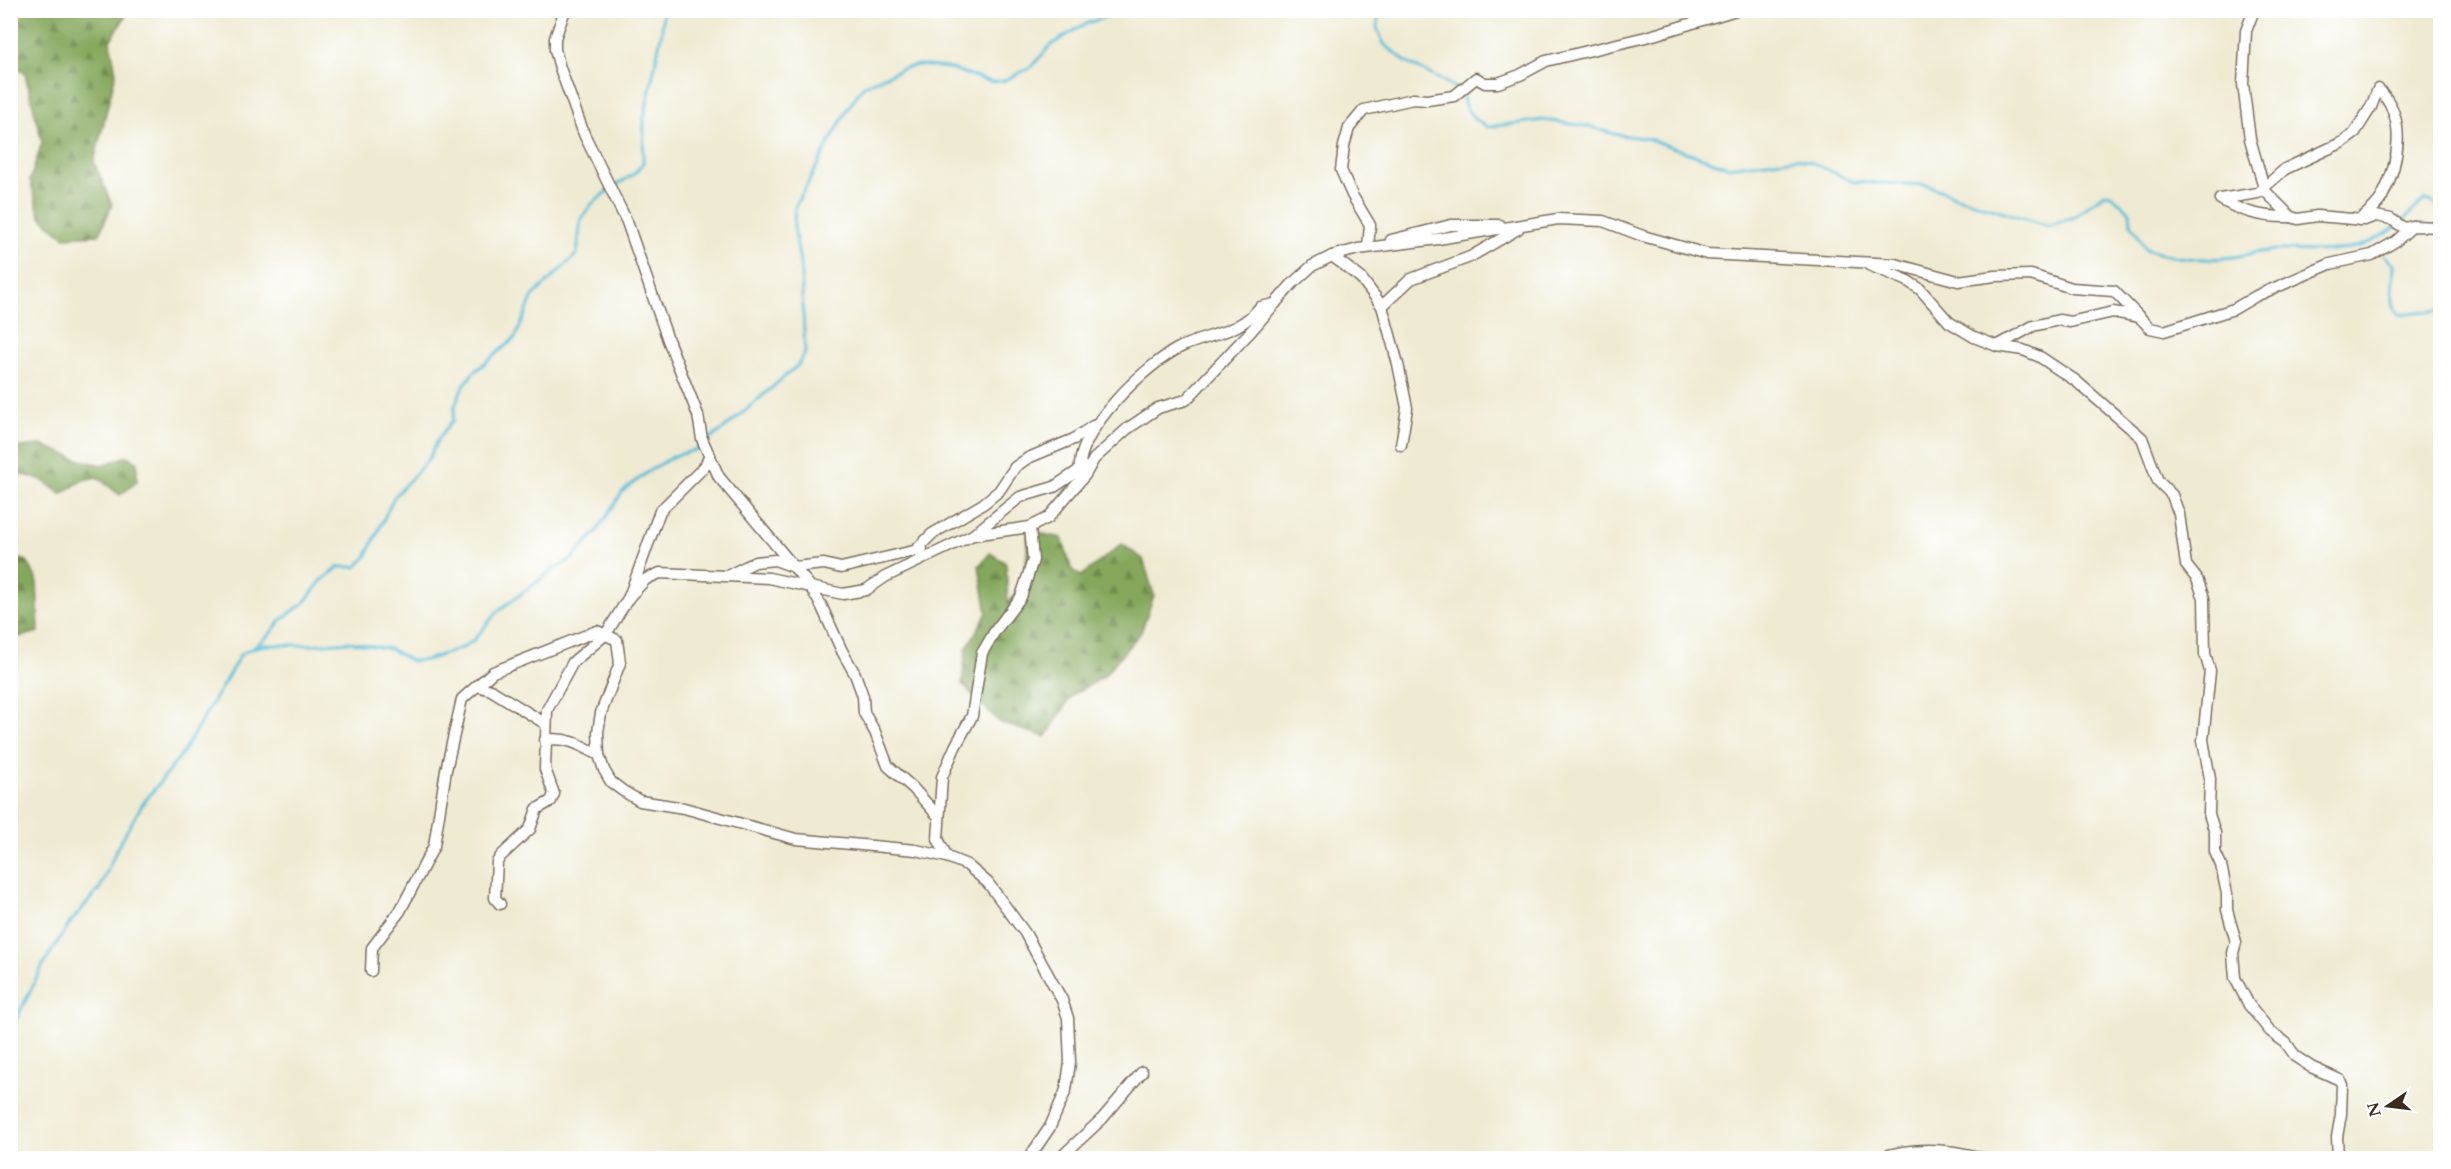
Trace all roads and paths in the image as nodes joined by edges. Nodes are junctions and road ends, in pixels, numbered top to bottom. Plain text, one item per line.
1 (565, 10) edge
2 (1736, 10) edge
3 (2254, 10) edge
4 (2264, 189) junction
5 (2291, 217) junction
6 (2359, 220) junction
7 (1520, 226) junction
8 (2413, 226) junction
9 (2440, 227) edge
10 (1363, 248) junction
11 (1332, 256) junction
12 (1863, 262) junction
13 (1275, 304) junction
14 (1382, 306) junction
15 (2140, 317) junction
16 (1997, 346) junction
17 (1096, 425) junction
18 (1401, 445) dead end
19 (706, 447) junction
20 (1094, 459) junction
21 (1080, 470) junction
22 (1030, 527) junction
23 (972, 535) junction
24 (917, 549) junction
25 (940, 550) junction
26 (794, 567) junction
27 (728, 576) junction
28 (809, 585) junction
29 (629, 597) junction
30 (606, 634) junction
31 (477, 686) junction
32 (546, 724) junction
33 (545, 740) junction
34 (599, 755) junction
35 (938, 816) junction
36 (947, 857) junction
37 (500, 904) dead end
38 (371, 971) dead end
39 (1142, 1072) dead end
40 (1029, 1158) edge
41 (1060, 1158) edge
42 (1879, 1158) edge
43 (1982, 1158) edge
44 (2338, 1158) edge

1 - 19 street
2 - 10 street
3 - 4 street
4 - 5 street
4 - 5 street
4 - 6 street
5 - 6 street
6 - 8 street
7 - 10 street
7 - 12 street
7 - 14 street
8 - 9 street
8 - 15 street
10 - 11 street
11 - 13 street
11 - 14 street
12 - 15 street
12 - 16 street
13 - 17 street
13 - 20 street
14 - 18 street
15 - 16 street
16 - 44 street
17 - 21 street
17 - 24 street
19 - 26 street
19 - 29 street
20 - 21 street
20 - 22 street
21 - 23 street
22 - 23 street
22 - 35 street
23 - 25 street
24 - 25 street
24 - 26 street
25 - 28 street
26 - 27 street
26 - 28 street
27 - 28 street
27 - 29 street
28 - 35 street
29 - 30 street
30 - 31 street
30 - 32 street
30 - 34 street
31 - 32 street
31 - 38 street
32 - 33 street
33 - 34 street
33 - 37 street
34 - 36 street
35 - 36 street
36 - 40 street
39 - 41 street
42 - 43 street

